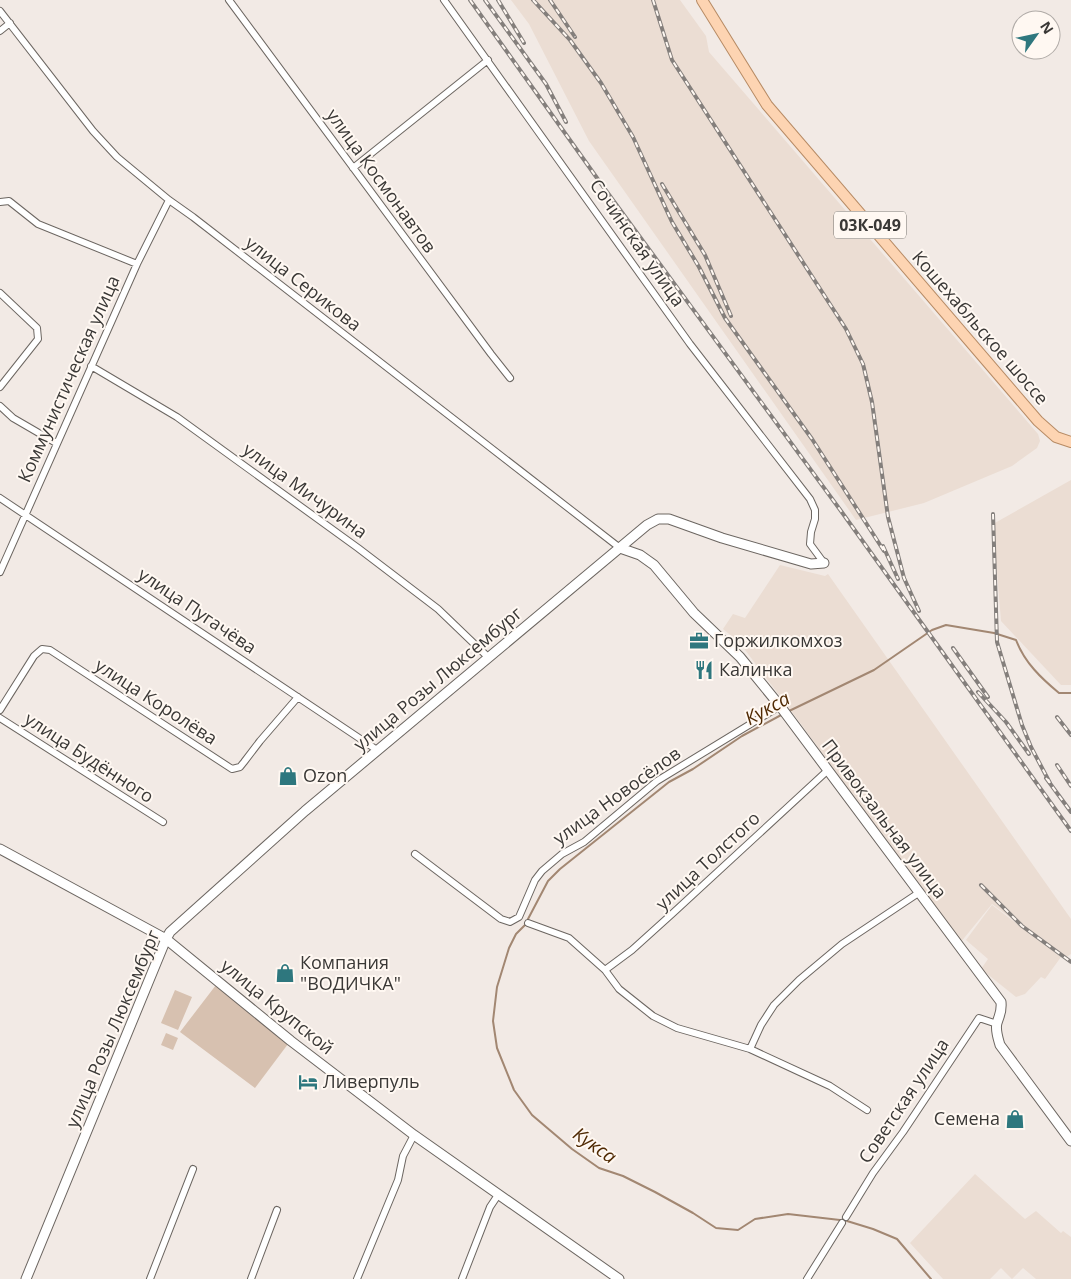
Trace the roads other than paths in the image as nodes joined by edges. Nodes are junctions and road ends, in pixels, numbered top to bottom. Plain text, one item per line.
1 (229, 0) edge
2 (444, 0) edge
3 (702, 0) edge
4 (0, 10) edge
5 (10, 23) junction
6 (0, 31) edge
7 (488, 60) junction
8 (353, 168) junction
9 (169, 200) junction
10 (0, 202) edge
11 (137, 264) junction
12 (0, 293) edge
13 (91, 366) junction
14 (510, 378) dead end
15 (0, 387) edge
16 (0, 406) edge
17 (1071, 442) edge
18 (56, 443) junction
19 (0, 498) edge
20 (26, 515) junction
21 (620, 548) junction
22 (824, 563) joint
23 (0, 572) edge
24 (489, 658) junction
25 (298, 697) junction
26 (0, 710) edge
27 (783, 710) junction
28 (0, 718) edge
29 (377, 750) junction
30 (827, 771) junction
31 (163, 822) dead end
32 (0, 849) edge
33 (415, 854) dead end
34 (920, 892) junction
35 (528, 922) dead end
36 (166, 938) junction
37 (605, 970) junction
38 (997, 1024) junction
39 (750, 1049) junction
40 (867, 1110) dead end
41 (414, 1135) junction
42 (1071, 1141) edge
43 (193, 1169) dead end
44 (498, 1195) junction
45 (277, 1210) dead end
46 (846, 1217) dead end
47 (842, 1224) dead end
48 (26, 1279) edge
49 (150, 1279) edge
50 (250, 1279) edge
51 (357, 1279) edge
52 (462, 1279) edge
53 (619, 1279) edge
54 (807, 1279) edge

1 - 8 street, улица Космонавтов
2 - 7 street, Сочинская улица
3 - 17 main road, Кошехабльское шоссе / 03К-049
4 - 5 street, улица Серикова
5 - 6 street
5 - 9 street, улица Серикова
7 - 8 street
7 - 22 street, Сочинская улица
8 - 14 street, улица Космонавтов
9 - 11 street, Коммунистическая улица
9 - 21 street, улица Серикова
10 - 11 street
11 - 13 street, Коммунистическая улица
12 - 15 street
13 - 18 street, Коммунистическая улица
13 - 24 street, улица Мичурина
16 - 18 street
18 - 20 street, Коммунистическая улица
19 - 20 street, улица Пугачёва
20 - 23 street, Коммунистическая улица
20 - 25 street, улица Пугачёва
21 - 22 street, улица Розы Люксембург
21 - 24 street, улица Розы Люксембург
21 - 27 street, Привокзальная улица
24 - 29 street, улица Розы Люксембург
25 - 26 street, улица Королёва
25 - 29 street, улица Пугачёва
27 - 30 street, Привокзальная улица
27 - 33 street, улица Новосёлов
28 - 31 street, улица Будённого
29 - 36 street, улица Розы Люксембург
30 - 34 street, Привокзальная улица
30 - 37 street, улица Толстого
32 - 36 street, улица Крупской
34 - 38 street, Привокзальная улица
34 - 39 street
35 - 37 street
36 - 41 street, улица Крупской
36 - 48 street, улица Розы Люксембург
37 - 39 street
38 - 42 street, Привокзальная улица
38 - 46 street, Советская улица
39 - 40 street
41 - 44 street, улица Крупской
41 - 51 street
43 - 49 street
44 - 52 street
44 - 53 street, улица Крупской
45 - 50 street
47 - 54 street

